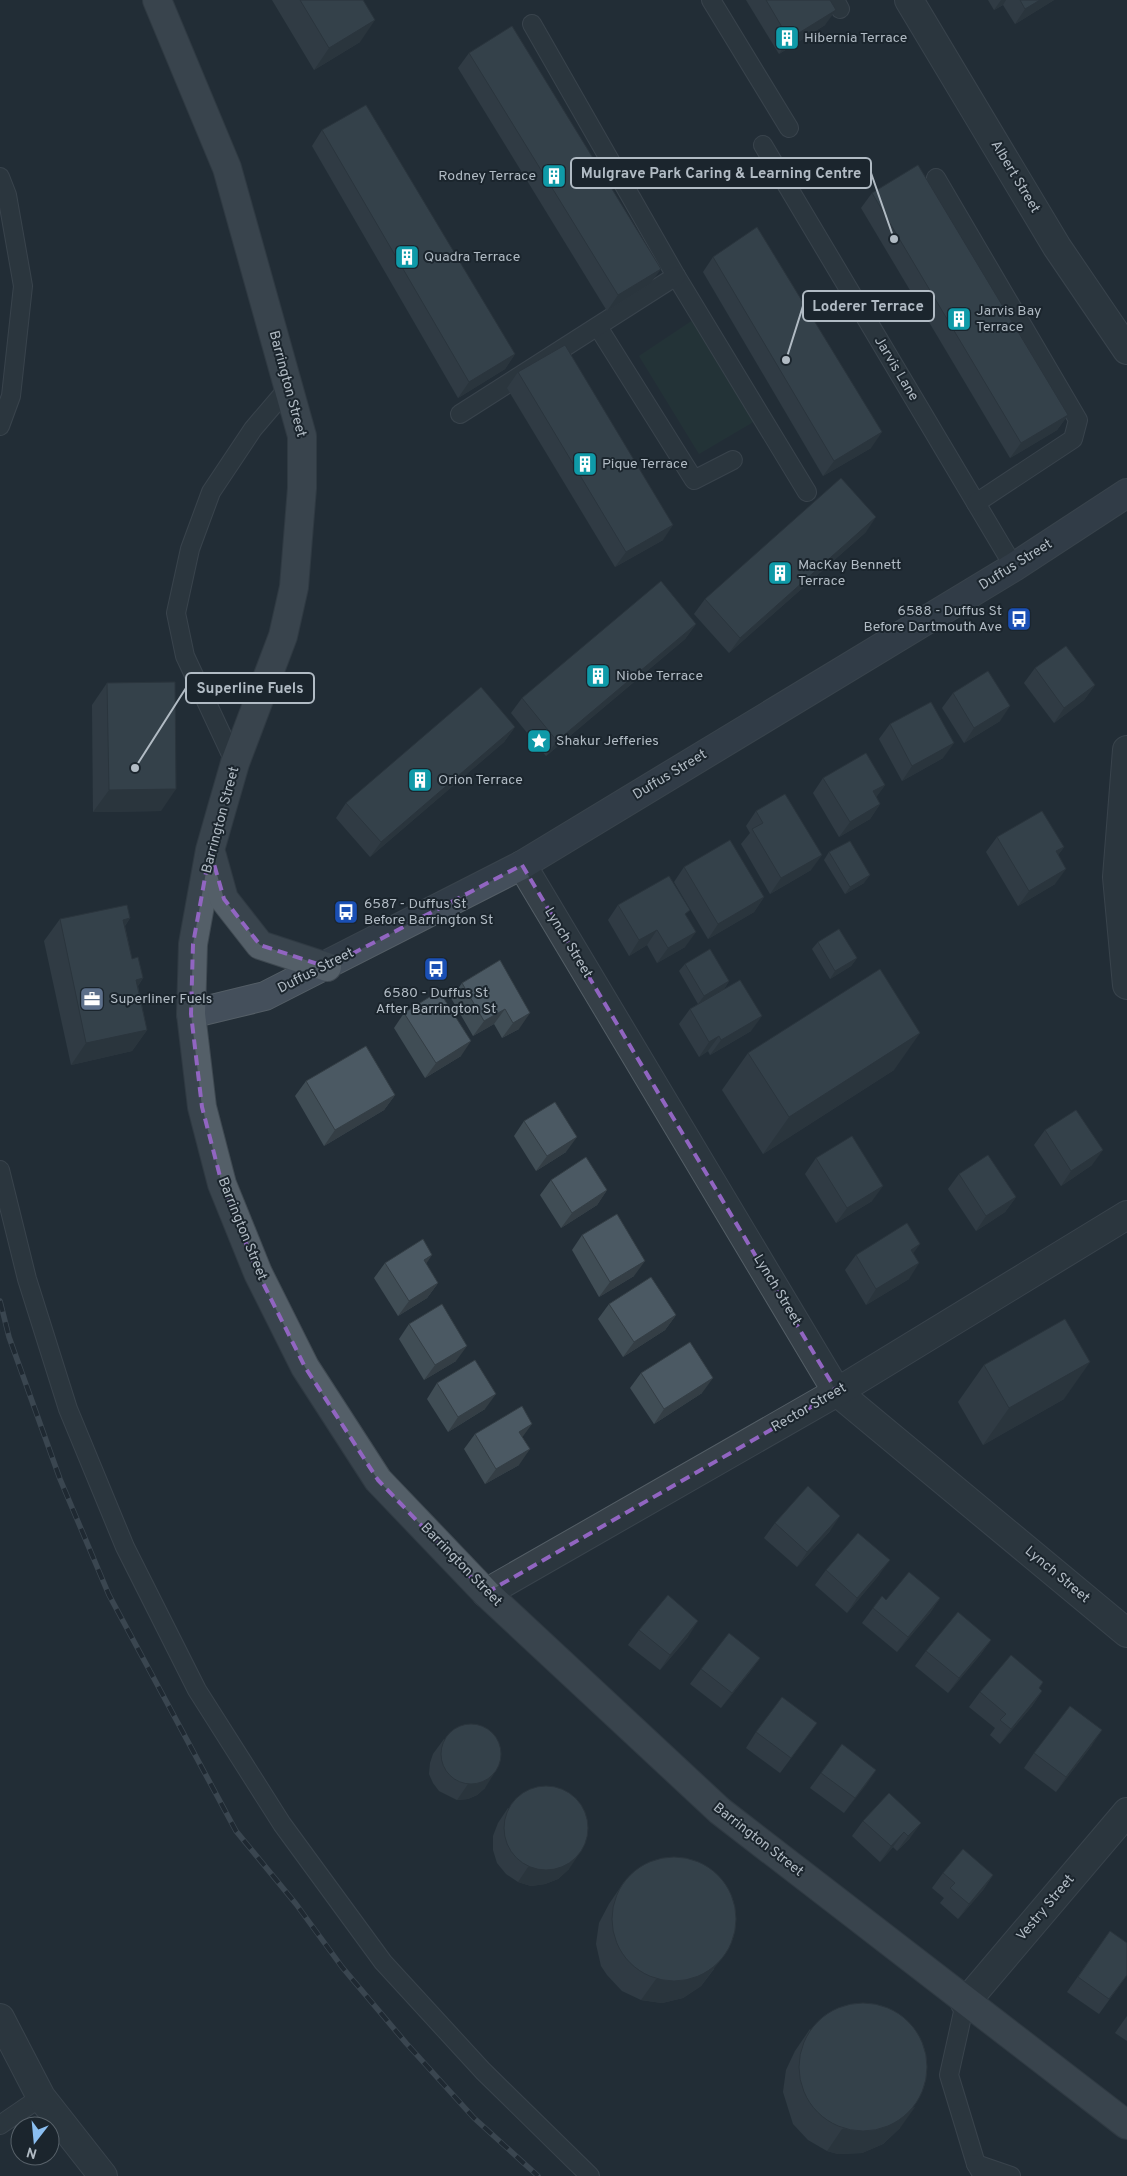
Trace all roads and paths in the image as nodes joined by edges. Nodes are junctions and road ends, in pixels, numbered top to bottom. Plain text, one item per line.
1 (157, 0) edge
2 (711, 0) edge
3 (909, 0) edge
4 (532, 24) dead end
5 (789, 128) dead end
6 (763, 145) dead end
7 (0, 177) edge
8 (936, 178) dead end
9 (676, 276) junction
10 (598, 327) junction
11 (1127, 350) edge
12 (288, 388) junction
13 (460, 414) dead end
14 (0, 426) edge
15 (733, 460) dead end
16 (807, 492) dead end
17 (1127, 493) edge
18 (976, 503) junction
19 (1014, 567) junction
20 (1127, 750) edge
21 (235, 763) junction
22 (210, 850) junction
23 (522, 865) junction
24 (327, 966) junction
25 (1127, 985) edge
26 (191, 1014) junction
27 (0, 1170) edge
28 (1127, 1215) edge
29 (838, 1392) junction
30 (486, 1593) junction
31 (1127, 1633) edge
32 (1122, 1828) edge
33 (966, 2003) junction
34 (0, 2018) edge
35 (41, 2097) junction
36 (0, 2125) edge
37 (1127, 2125) edge
38 (979, 2170) edge
39 (104, 2176) edge
40 (590, 2176) edge
41 (1011, 2176) edge

1 - 12 main road, Barrington Street
2 - 5 lane
3 - 11 street, Albert Street
4 - 9 lane
6 - 18 lane, Jarvis Lane
7 - 14 lane
8 - 18 lane
9 - 10 lane
9 - 16 lane
10 - 13 lane
10 - 15 lane
12 - 21 main road, Barrington Street
12 - 21 lane
17 - 19 street, Duffus Street
18 - 19 lane, Jarvis Lane
19 - 23 street, Duffus Street
20 - 25 street
21 - 22 main road, Barrington Street
22 - 24 main road
22 - 26 main road, Barrington Street
23 - 24 street, Duffus Street
23 - 29 street, Lynch Street
24 - 26 street, Duffus Street
26 - 30 main road, Barrington Street
27 - 40 lane
28 - 29 street, Rector Street
29 - 30 street, Rector Street
29 - 31 street, Lynch Street
30 - 33 main road, Barrington Street
32 - 33 street, Vestry Street
33 - 37 main road, Barrington Street
33 - 38 lane
34 - 35 street
35 - 36 lane
35 - 39 street
38 - 41 lane

